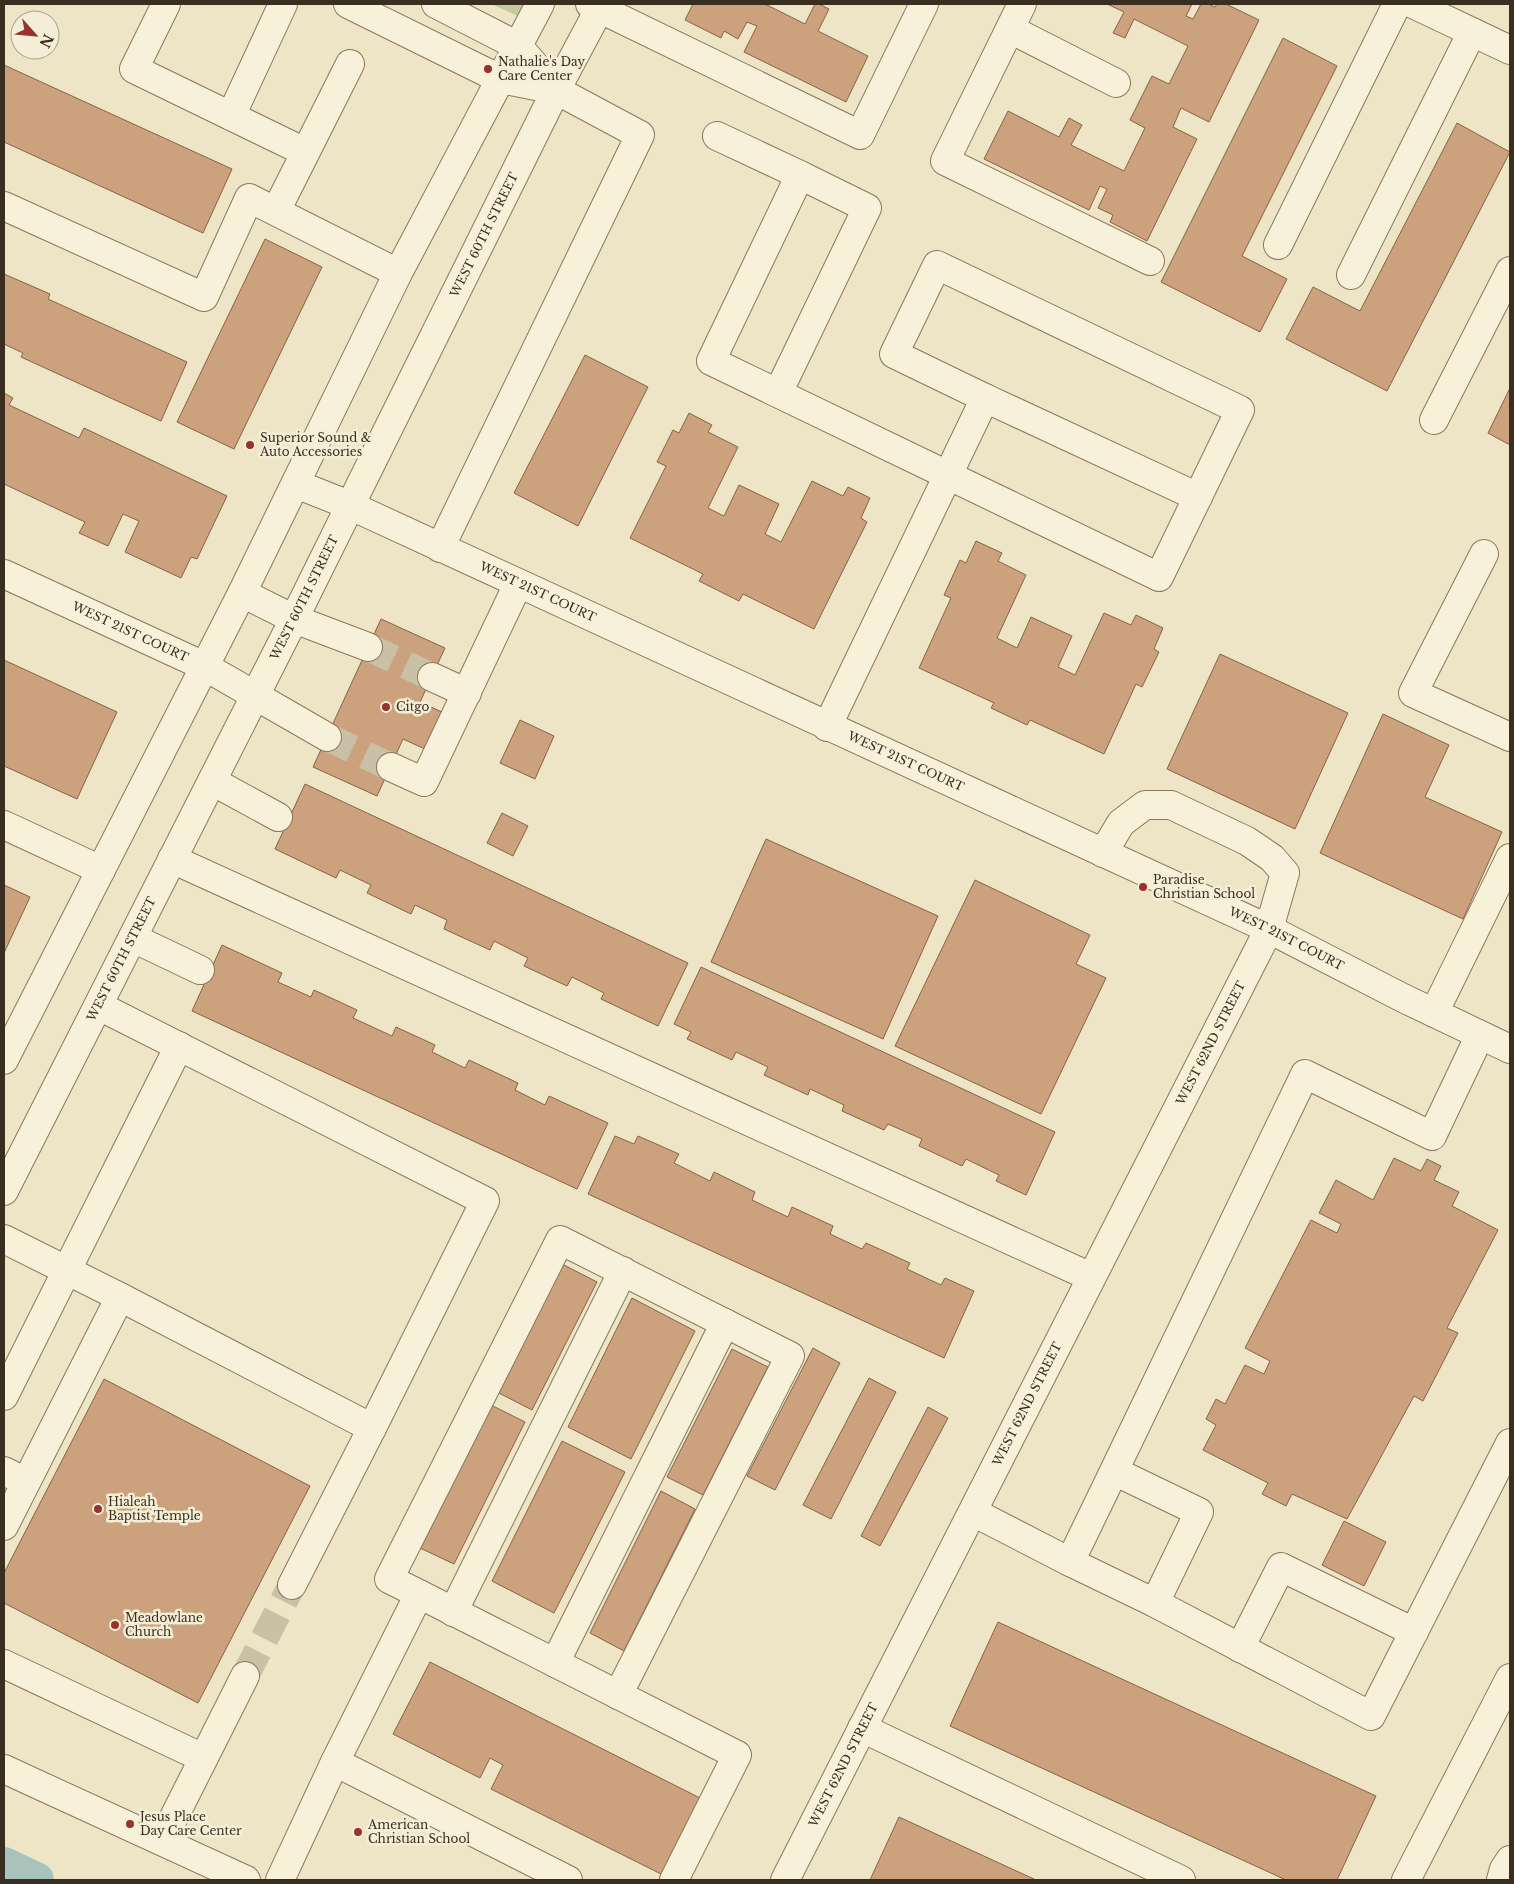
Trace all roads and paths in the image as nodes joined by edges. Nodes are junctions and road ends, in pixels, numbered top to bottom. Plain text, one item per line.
1 (166, 4) edge
2 (283, 4) edge
3 (348, 4) edge
4 (436, 4) edge
5 (540, 4) edge
6 (924, 4) edge
7 (1022, 4) edge
8 (1397, 4) edge
9 (1413, 4) edge
10 (597, 5) edge
11 (1010, 29) junction
12 (1472, 32) junction
13 (1507, 40) edge
14 (518, 46) junction
15 (350, 64) dead end
16 (500, 79) junction
17 (1116, 84) dead end
18 (556, 90) junction
19 (231, 116) junction
20 (717, 136) dead end
21 (305, 152) junction
22 (800, 175) junction
23 (4, 206) edge
24 (276, 211) junction
25 (1278, 245) dead end
26 (1150, 261) dead end
27 (1510, 271) edge
28 (398, 272) junction
29 (1352, 275) dead end
30 (778, 393) junction
31 (985, 398) junction
32 (1434, 420) dead end
33 (948, 475) junction
34 (296, 484) junction
35 (1198, 496) junction
36 (349, 505) junction
37 (440, 548) junction
38 (1484, 554) dead end
39 (4, 574) edge
40 (518, 584) junction
41 (242, 593) junction
42 (294, 619) junction
43 (368, 647) tunnel mouth
44 (204, 666) junction
45 (432, 677) tunnel mouth
46 (467, 693) junction
47 (254, 696) junction
48 (827, 727) junction
49 (327, 737) tunnel mouth
50 (1510, 737) edge
51 (390, 767) tunnel mouth
52 (212, 781) junction
53 (278, 818) dead end
54 (4, 825) edge
55 (1103, 853) junction
56 (1510, 858) edge
57 (172, 859) junction
58 (101, 870) junction
59 (1269, 929) junction
60 (133, 938) junction
61 (200, 970) dead end
62 (98, 1006) junction
63 (1434, 1013) junction
64 (1480, 1035) junction
65 (179, 1046) junction
66 (1510, 1049) edge
67 (4, 1060) edge
68 (4, 1191) edge
69 (4, 1239) edge
70 (67, 1270) junction
71 (623, 1271) junction
72 (1092, 1277) junction
73 (120, 1297) junction
74 (725, 1323) junction
75 (4, 1396) edge
76 (372, 1428) junction
77 (1510, 1443) edge
78 (1114, 1471) junction
79 (15, 1477) edge
80 (973, 1512) junction
81 (4, 1526) edge
82 (1070, 1562) junction
83 (292, 1585) tunnel mouth
84 (419, 1594) junction
85 (1155, 1603) junction
86 (453, 1612) junction
87 (1414, 1632) junction
88 (1240, 1648) junction
89 (554, 1663) junction
90 (4, 1664) edge
91 (245, 1676) tunnel mouth
92 (1510, 1678) edge
93 (618, 1695) junction
94 (862, 1728) junction
95 (203, 1758) junction
96 (334, 1762) junction
97 (4, 1769) edge
98 (162, 1841) junction
99 (1510, 1860) edge
100 (246, 1880) edge
101 (280, 1880) edge
102 (568, 1880) edge
103 (674, 1880) edge
104 (785, 1880) edge
105 (1181, 1880) edge
106 (1406, 1880) edge
107 (1501, 1880) edge

1 - 19 street
2 - 19 street
3 - 16 street
4 - 14 street
5 - 14 street
6 - 10 street
7 - 11 street
8 - 25 street
9 - 12 street
10 - 18 street, WEST 60TH STREET
11 - 17 street
11 - 26 street
12 - 13 street
12 - 29 street
14 - 16 street
14 - 18 street
15 - 21 street
16 - 18 street
16 - 28 street
18 - 36 street, WEST 60TH STREET
18 - 37 street
19 - 21 street
20 - 22 street
21 - 24 street
22 - 30 street
22 - 30 street
23 - 24 street
24 - 28 street
27 - 32 street
28 - 34 street
30 - 33 street
31 - 33 street
31 - 35 street
31 - 35 street
33 - 35 street
33 - 48 street
34 - 36 street, WEST 21ST COURT
34 - 41 street
36 - 37 street, WEST 21ST COURT
36 - 42 street, WEST 60TH STREET
37 - 40 street, WEST 21ST COURT
38 - 50 street
39 - 44 street, WEST 21ST COURT
40 - 46 street
40 - 48 street, WEST 21ST COURT
41 - 42 street
41 - 44 street
42 - 43 street
42 - 47 street, WEST 60TH STREET
44 - 47 street, WEST 21ST COURT
44 - 58 street
45 - 46 street
46 - 51 street
47 - 49 street, WEST 21ST COURT
47 - 52 street, WEST 60TH STREET
48 - 55 street, WEST 21ST COURT
52 - 53 street
52 - 57 street, WEST 60TH STREET
54 - 58 street
55 - 59 street, WEST 21ST COURT
55 - 59 street, WEST 62ND STREET
56 - 63 street
57 - 60 street, WEST 60TH STREET
57 - 72 street
58 - 67 street
59 - 63 street, WEST 21ST COURT
59 - 72 street, WEST 62ND STREET
60 - 61 street
60 - 62 street, WEST 60TH STREET
62 - 65 street
62 - 68 street, WEST 60TH STREET
63 - 64 street, WEST 21ST COURT
64 - 66 street, WEST 21ST COURT
64 - 78 street
65 - 70 street
65 - 76 street
69 - 70 street
70 - 73 street
70 - 75 street
71 - 74 street
71 - 84 street
71 - 86 street
72 - 80 street, WEST 62ND STREET
73 - 76 street
73 - 79 street
74 - 89 street
74 - 93 street
76 - 83 street
77 - 87 street
78 - 82 street
78 - 85 street
79 - 81 street
80 - 82 street
80 - 94 street, WEST 62ND STREET
82 - 85 street
84 - 86 street
84 - 96 street
85 - 88 street
86 - 89 street
87 - 88 street
87 - 88 street
89 - 93 street
90 - 95 street
91 - 95 street
92 - 106 street
93 - 103 street
94 - 104 street, WEST 62ND STREET
94 - 105 street
95 - 98 street
96 - 101 street
96 - 102 street
97 - 98 street
98 - 100 street
99 - 107 street

